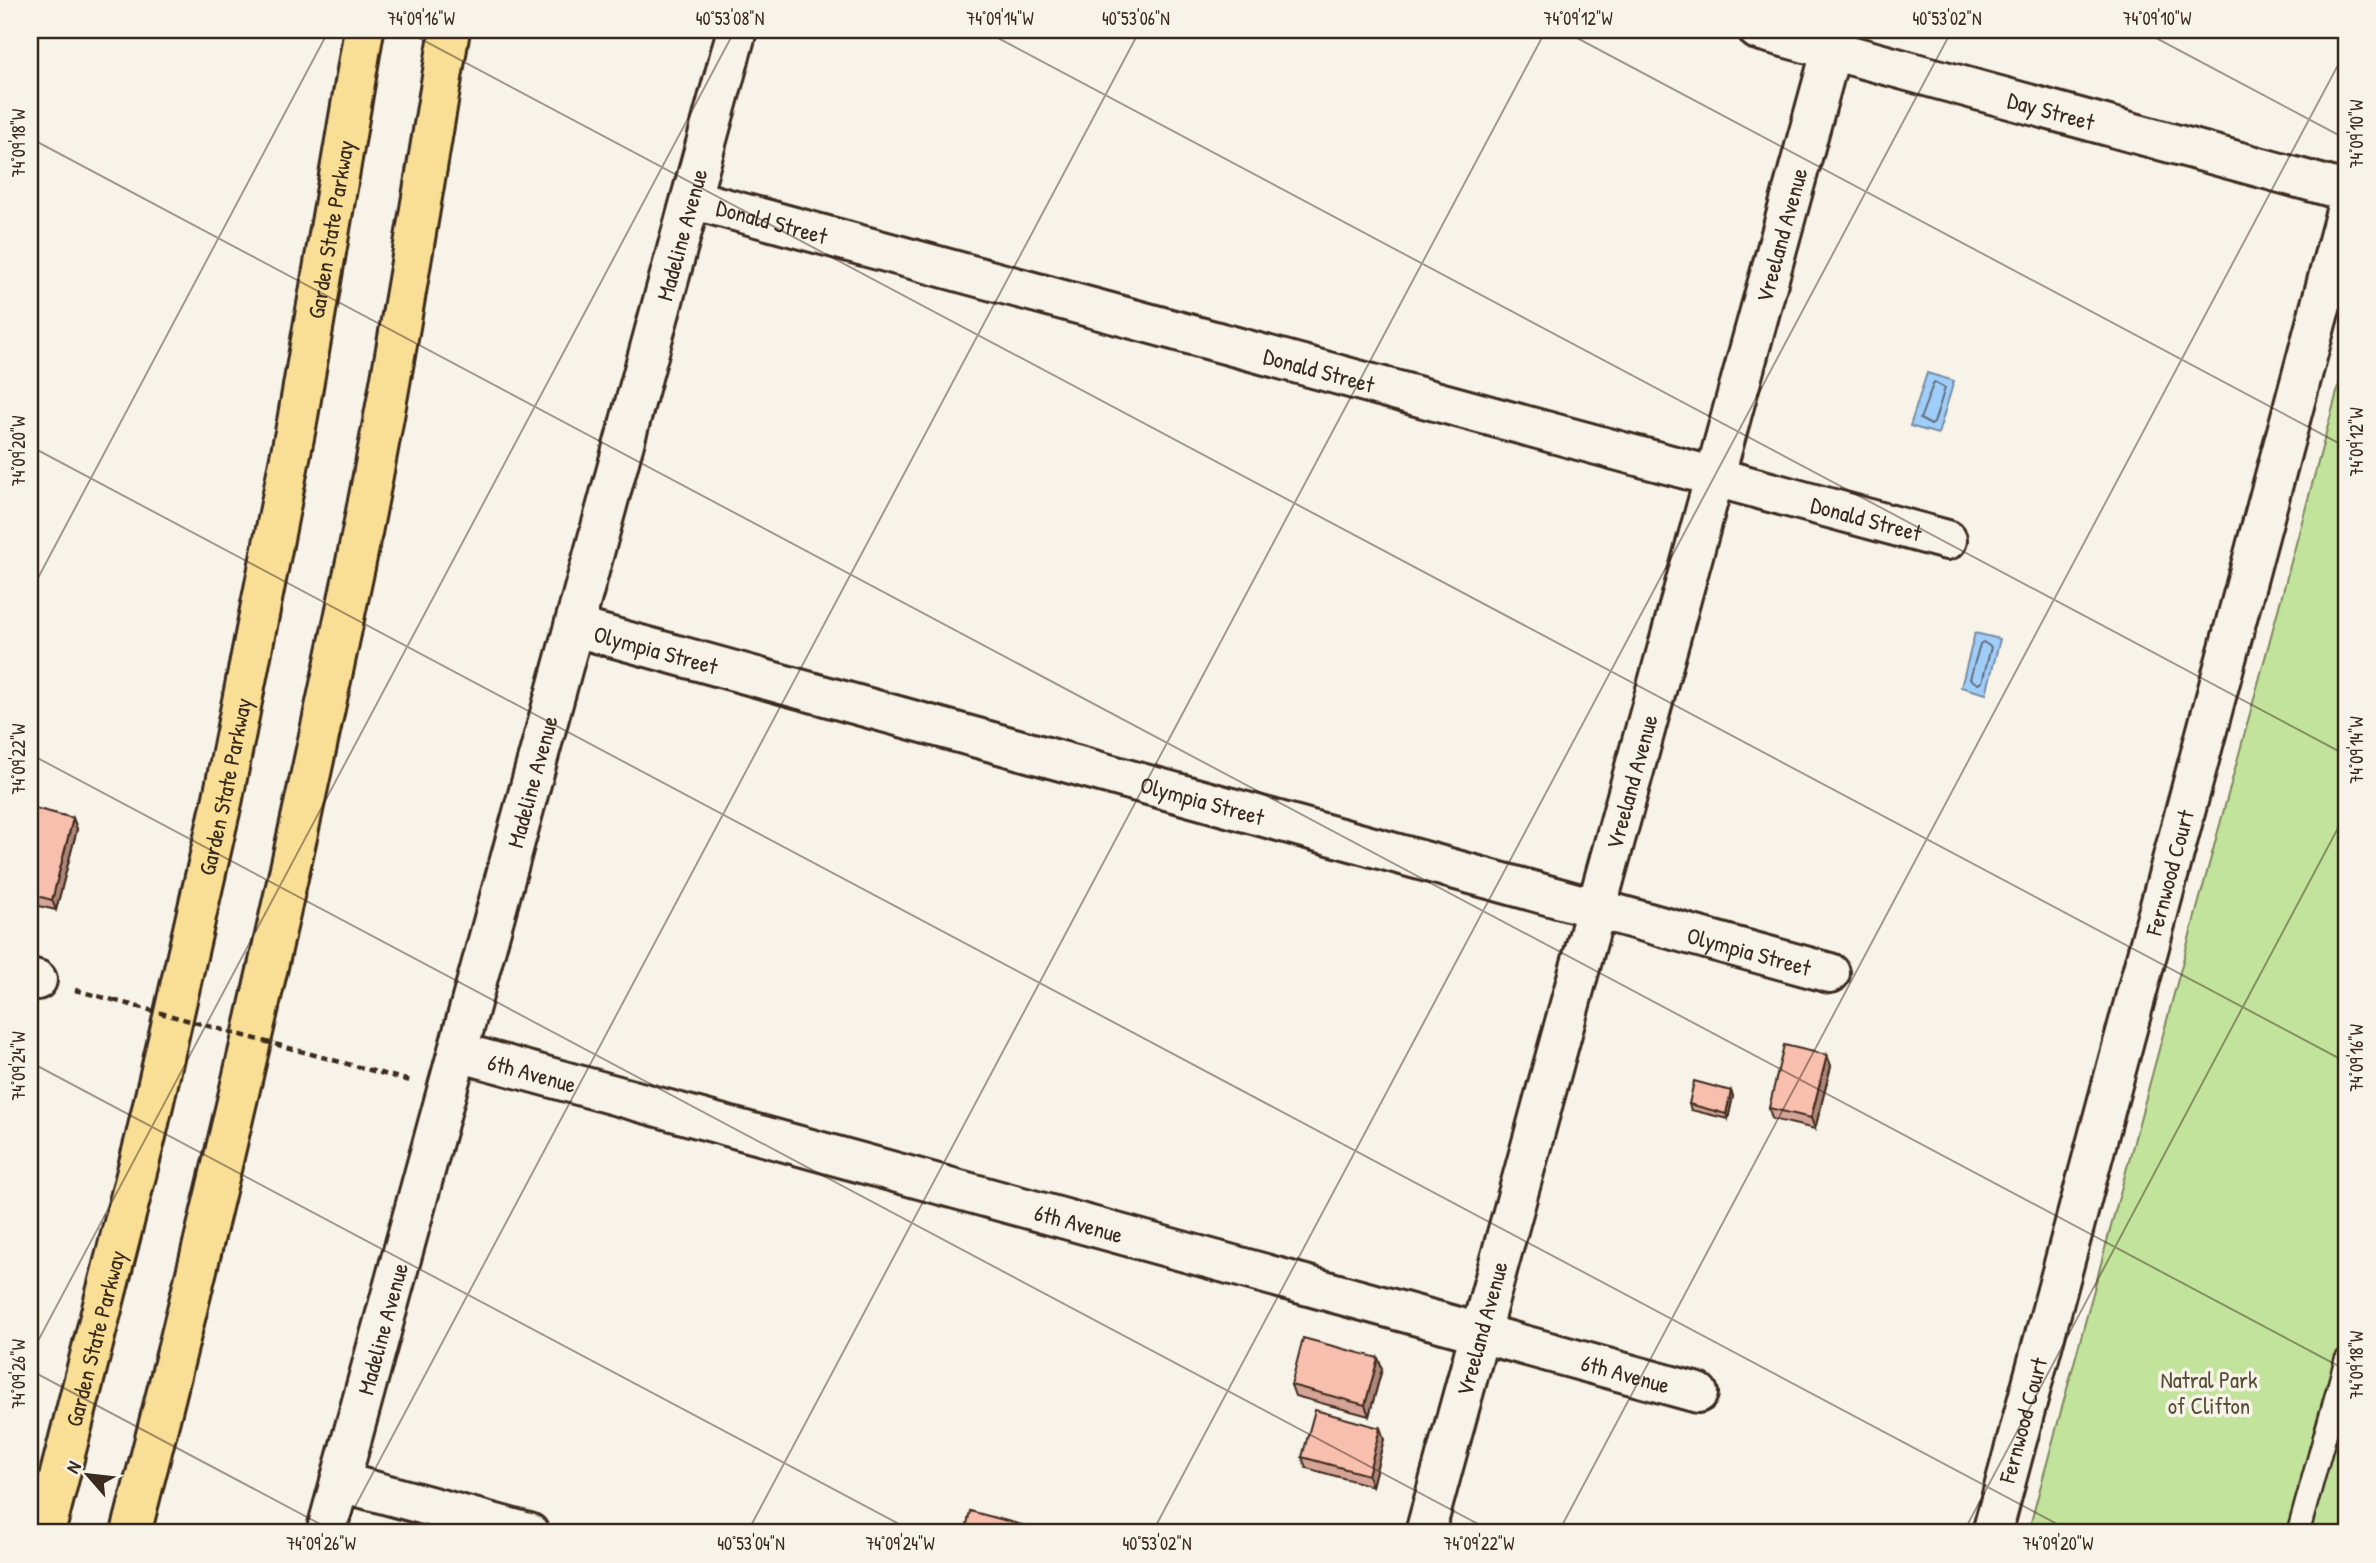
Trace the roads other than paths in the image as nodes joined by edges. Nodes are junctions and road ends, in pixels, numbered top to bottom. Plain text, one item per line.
1 (364, 30) edge
2 (450, 30) edge
3 (737, 30) edge
4 (1758, 30) edge
5 (1834, 40) edge
6 (2346, 191) edge
7 (691, 199) junction
8 (2346, 211) edge
9 (1714, 477) junction
10 (1947, 540) dead end
11 (575, 627) junction
12 (1596, 908) junction
13 (1830, 972) dead end
14 (458, 1052) junction
15 (1480, 1333) junction
16 (2346, 1360) edge
17 (1698, 1393) dead end
18 (340, 1482) junction
19 (45, 1533) edge
20 (131, 1533) edge
21 (326, 1533) edge
22 (529, 1533) edge
23 (1425, 1533) edge
24 (1992, 1533) edge
25 (2298, 1533) edge

1 - 19 highway, Garden State Parkway
2 - 20 highway
3 - 7 street, Madeline Avenue
4 - 5 street, Day Street
5 - 6 street, Day Street
5 - 9 street, Vreeland Avenue
7 - 9 street, Donald Street
7 - 11 street, Madeline Avenue
8 - 24 street, Fernwood Court
9 - 10 street, Donald Street
9 - 12 street, Vreeland Avenue
11 - 12 street, Olympia Street
11 - 14 street, Madeline Avenue
12 - 13 street, Olympia Street
12 - 15 street, Vreeland Avenue
14 - 15 street, 6th Avenue
14 - 18 street, Madeline Avenue
15 - 17 street, 6th Avenue
15 - 23 street, Vreeland Avenue
16 - 25 lane
18 - 21 street, Madeline Avenue
18 - 22 street

